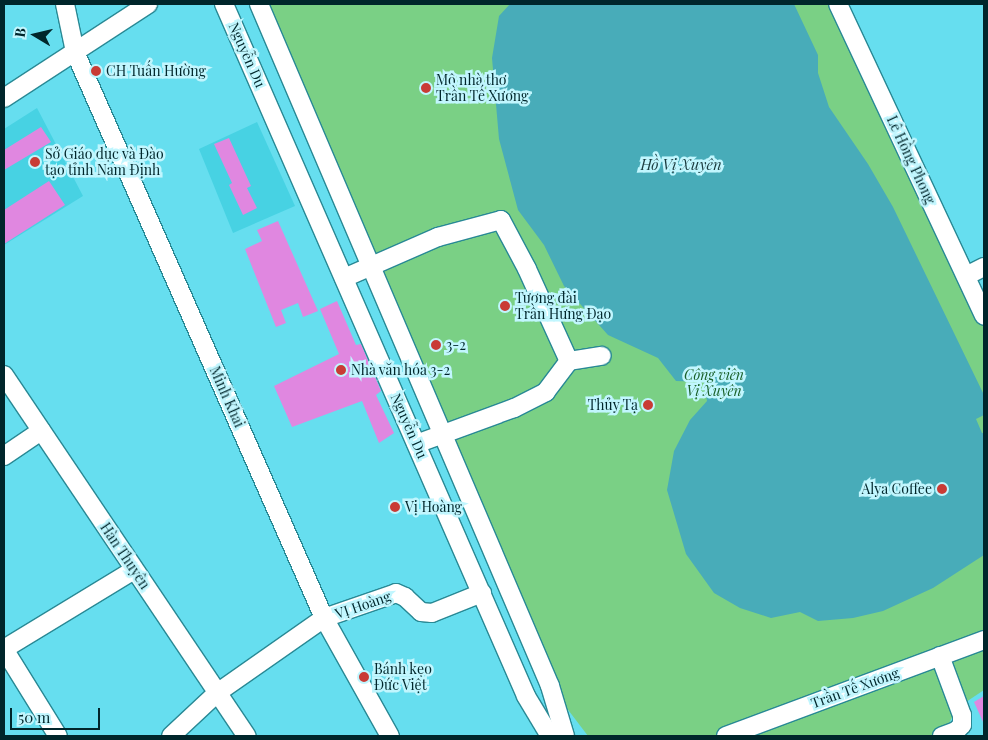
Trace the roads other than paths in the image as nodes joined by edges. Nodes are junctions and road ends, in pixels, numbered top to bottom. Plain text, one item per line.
1 (65, 4) edge
2 (148, 4) edge
3 (224, 4) edge
4 (259, 4) edge
5 (838, 4) edge
6 (75, 52) junction
7 (4, 98) edge
8 (370, 265) junction
9 (984, 267) edge
10 (966, 276) junction
11 (344, 278) junction
12 (984, 316) edge
13 (602, 356) dead end
14 (569, 361) junction
15 (4, 375) edge
16 (41, 431) junction
17 (443, 435) junction
18 (416, 444) junction
19 (4, 456) edge
20 (134, 570) junction
21 (482, 593) junction
22 (324, 618) junction
23 (984, 640) edge
24 (4, 649) edge
25 (940, 656) junction
26 (217, 693) junction
27 (58, 736) edge
28 (171, 736) edge
29 (247, 736) edge
30 (390, 736) edge
31 (550, 736) edge
32 (565, 736) edge
33 (726, 736) edge
34 (942, 736) edge

1 - 6 street, Minh Khai
2 - 6 street
3 - 11 street, Nguyễn Du
4 - 8 street, Nguyễn Du
5 - 10 street, Lê Hồng Phong
6 - 7 street
6 - 22 street, Minh Khai
8 - 11 street
8 - 14 street
8 - 17 street, Nguyễn Du
9 - 10 street
10 - 12 street, Lê Hồng Phong
11 - 18 street, Nguyễn Du
13 - 14 street
14 - 17 street
15 - 16 street, Hàn Thuyên
16 - 19 street
16 - 20 street, Hàn Thuyên
17 - 18 street
17 - 32 street, Nguyễn Du
18 - 21 street, Nguyễn Du
20 - 24 street
20 - 26 street, Hàn Thuyên
21 - 22 street, VỊ Hoàng
21 - 31 street, Nguyễn Du
22 - 26 street, VỊ Hoàng
22 - 30 street, Minh Khai
23 - 25 street, Trần Tế Xương
24 - 27 street
25 - 33 street, Trần Tế Xương
25 - 34 street
26 - 28 street, VỊ Hoàng
26 - 29 street, Hàn Thuyên

